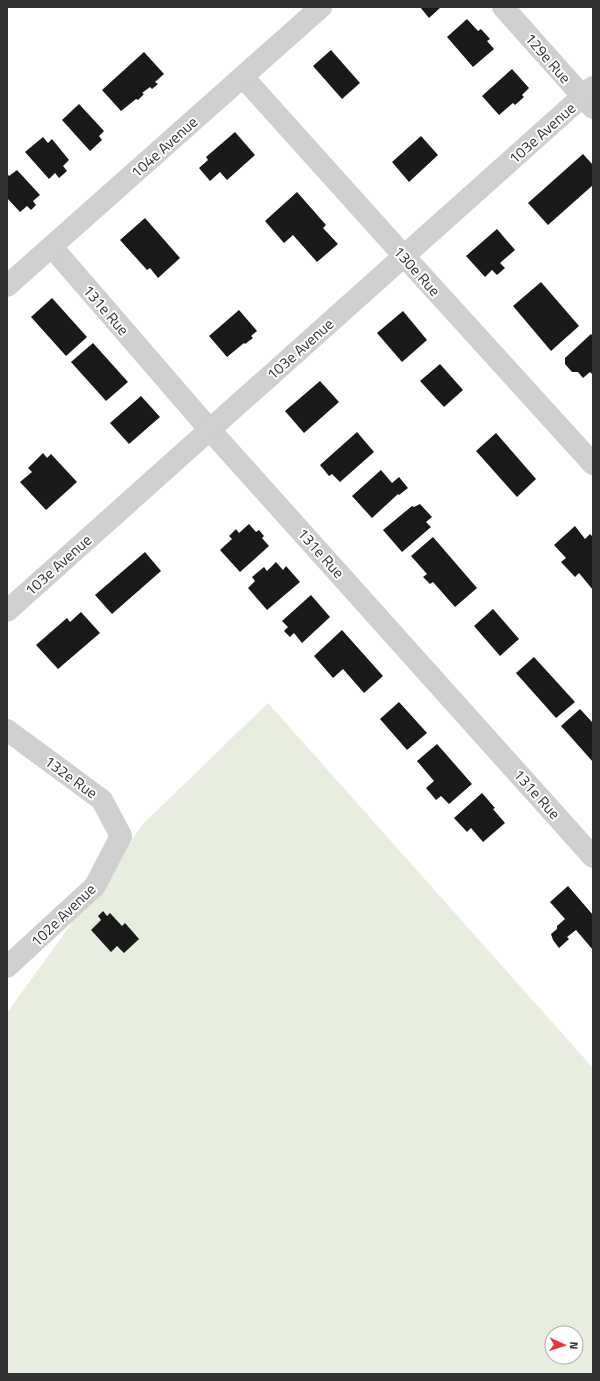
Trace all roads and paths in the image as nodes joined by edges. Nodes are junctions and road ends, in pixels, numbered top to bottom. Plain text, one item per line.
1 (321, 7) edge
2 (503, 7) edge
3 (243, 76) junction
4 (589, 97) edge
5 (52, 247) junction
6 (404, 256) junction
7 (7, 286) edge
8 (210, 430) junction
9 (593, 464) edge
10 (7, 611) edge
11 (7, 730) edge
12 (121, 836) joint
13 (593, 857) edge
14 (7, 967) edge

1 - 3 street, 104e Avenue
2 - 4 street, 129e Rue
3 - 5 street, 104e Avenue
3 - 6 street, 130e Rue
4 - 6 street, 103e Avenue
5 - 7 street, 104e Avenue
5 - 8 street, 131e Rue
6 - 8 street, 103e Avenue
6 - 9 street, 130e Rue
8 - 10 street, 103e Avenue
8 - 13 street, 131e Rue
11 - 12 street, 132e Rue
12 - 14 street, 102e Avenue

